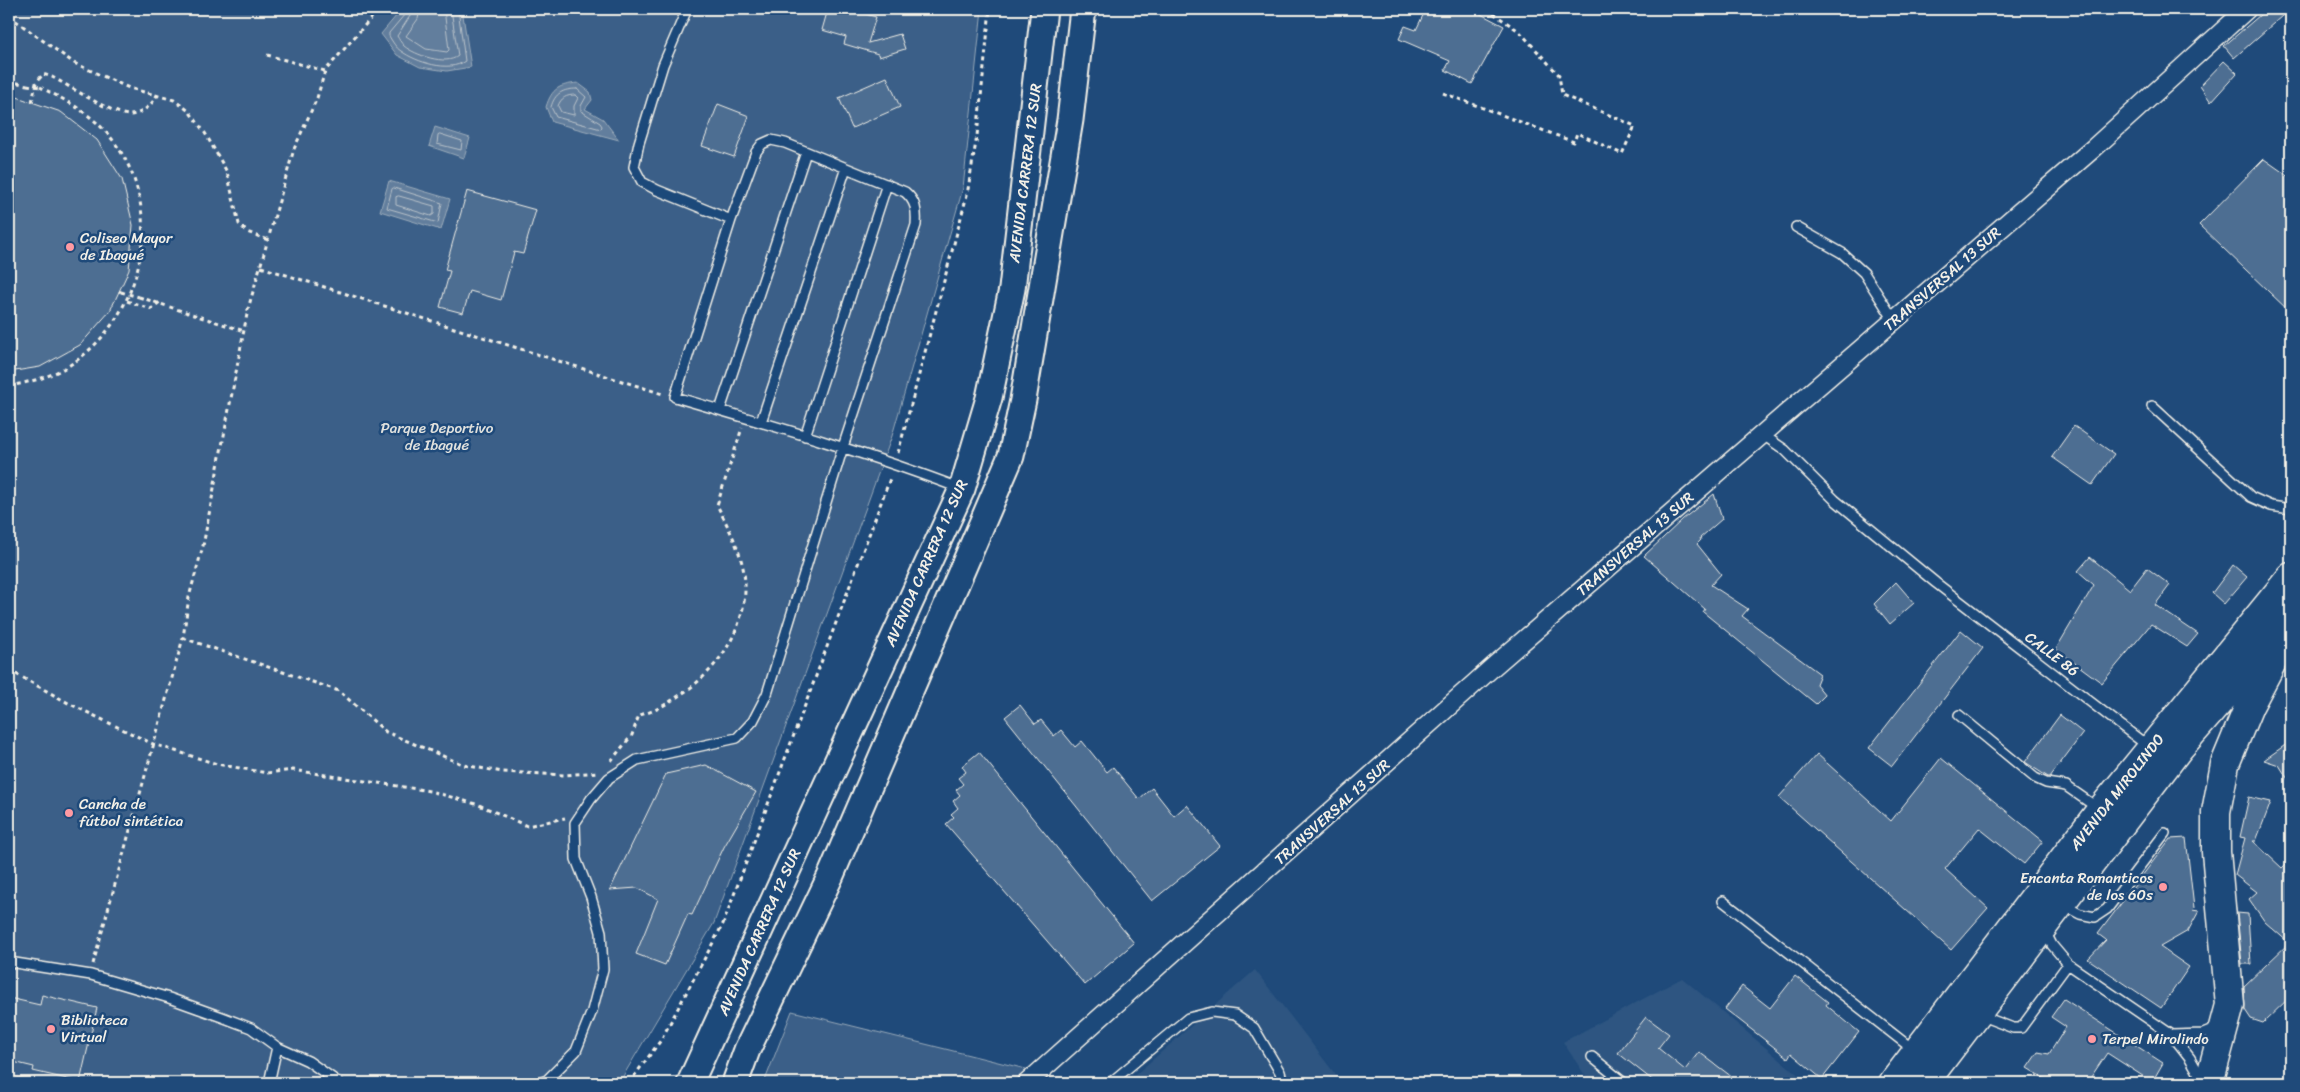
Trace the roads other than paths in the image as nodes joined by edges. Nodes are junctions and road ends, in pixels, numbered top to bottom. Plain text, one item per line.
1 (687, 9) edge
2 (1044, 9) edge
3 (1083, 9) edge
4 (2247, 9) edge
5 (806, 152) junction
6 (846, 168) junction
7 (887, 184) junction
8 (731, 220) junction
9 (1796, 227) dead end
10 (1894, 320) junction
11 (2152, 406) dead end
12 (720, 410) junction
13 (761, 422) junction
14 (1762, 434) junction
15 (805, 436) junction
16 (843, 447) junction
17 (962, 489) junction
18 (2291, 509) edge
19 (2291, 577) edge
20 (2291, 619) edge
21 (2291, 626) edge
22 (1959, 715) dead end
23 (2151, 749) junction
24 (2101, 810) junction
25 (2165, 833) dead end
26 (1723, 901) dead end
27 (2060, 904) junction
28 (2042, 927) junction
29 (9, 962) edge
30 (2068, 964) junction
31 (2230, 1005) junction
32 (1976, 1014) junction
33 (2172, 1036) junction
34 (277, 1047) junction
35 (1917, 1052) junction
36 (1592, 1057) dead end
37 (269, 1083) edge
38 (339, 1083) edge
39 (539, 1083) edge
40 (690, 1083) edge
41 (735, 1083) edge
42 (1027, 1083) edge
43 (1110, 1083) edge
44 (1283, 1083) edge
45 (1624, 1083) edge
46 (1893, 1083) edge
47 (1924, 1083) edge
48 (2204, 1083) edge
49 (2209, 1083) edge

1 - 8 lane
2 - 17 street, AVENIDA CARRERA 12 SUR
3 - 41 street
4 - 10 street, TRANSVERSAL 13 SUR
5 - 6 lane
5 - 8 lane
5 - 12 lane
6 - 7 lane
6 - 13 lane
7 - 15 lane
7 - 16 lane
8 - 12 lane
9 - 10 lane
10 - 14 street, TRANSVERSAL 13 SUR
11 - 18 lane
12 - 13 lane
13 - 15 lane
14 - 23 lane, CALLE 86
14 - 42 street, TRANSVERSAL 13 SUR
15 - 16 lane
16 - 17 lane
16 - 39 lane
17 - 40 street, AVENIDA CARRERA 12 SUR
19 - 23 main road, AVENIDA MIROLINDO
20 - 27 main road, AVENIDA MIROLINDO
21 - 31 main road
22 - 24 lane
23 - 24 main road, AVENIDA MIROLINDO
24 - 35 main road, AVENIDA MIROLINDO
25 - 27 lane
26 - 35 lane
27 - 28 main road, AVENIDA MIROLINDO
28 - 30 lane
28 - 32 main road, AVENIDA MIROLINDO
29 - 34 lane
30 - 32 lane
30 - 33 lane
31 - 33 lane
31 - 49 main road
32 - 47 main road, AVENIDA MIROLINDO
33 - 48 lane
34 - 37 lane
34 - 38 lane
35 - 46 main road, AVENIDA MIROLINDO
36 - 45 lane
43 - 44 lane

